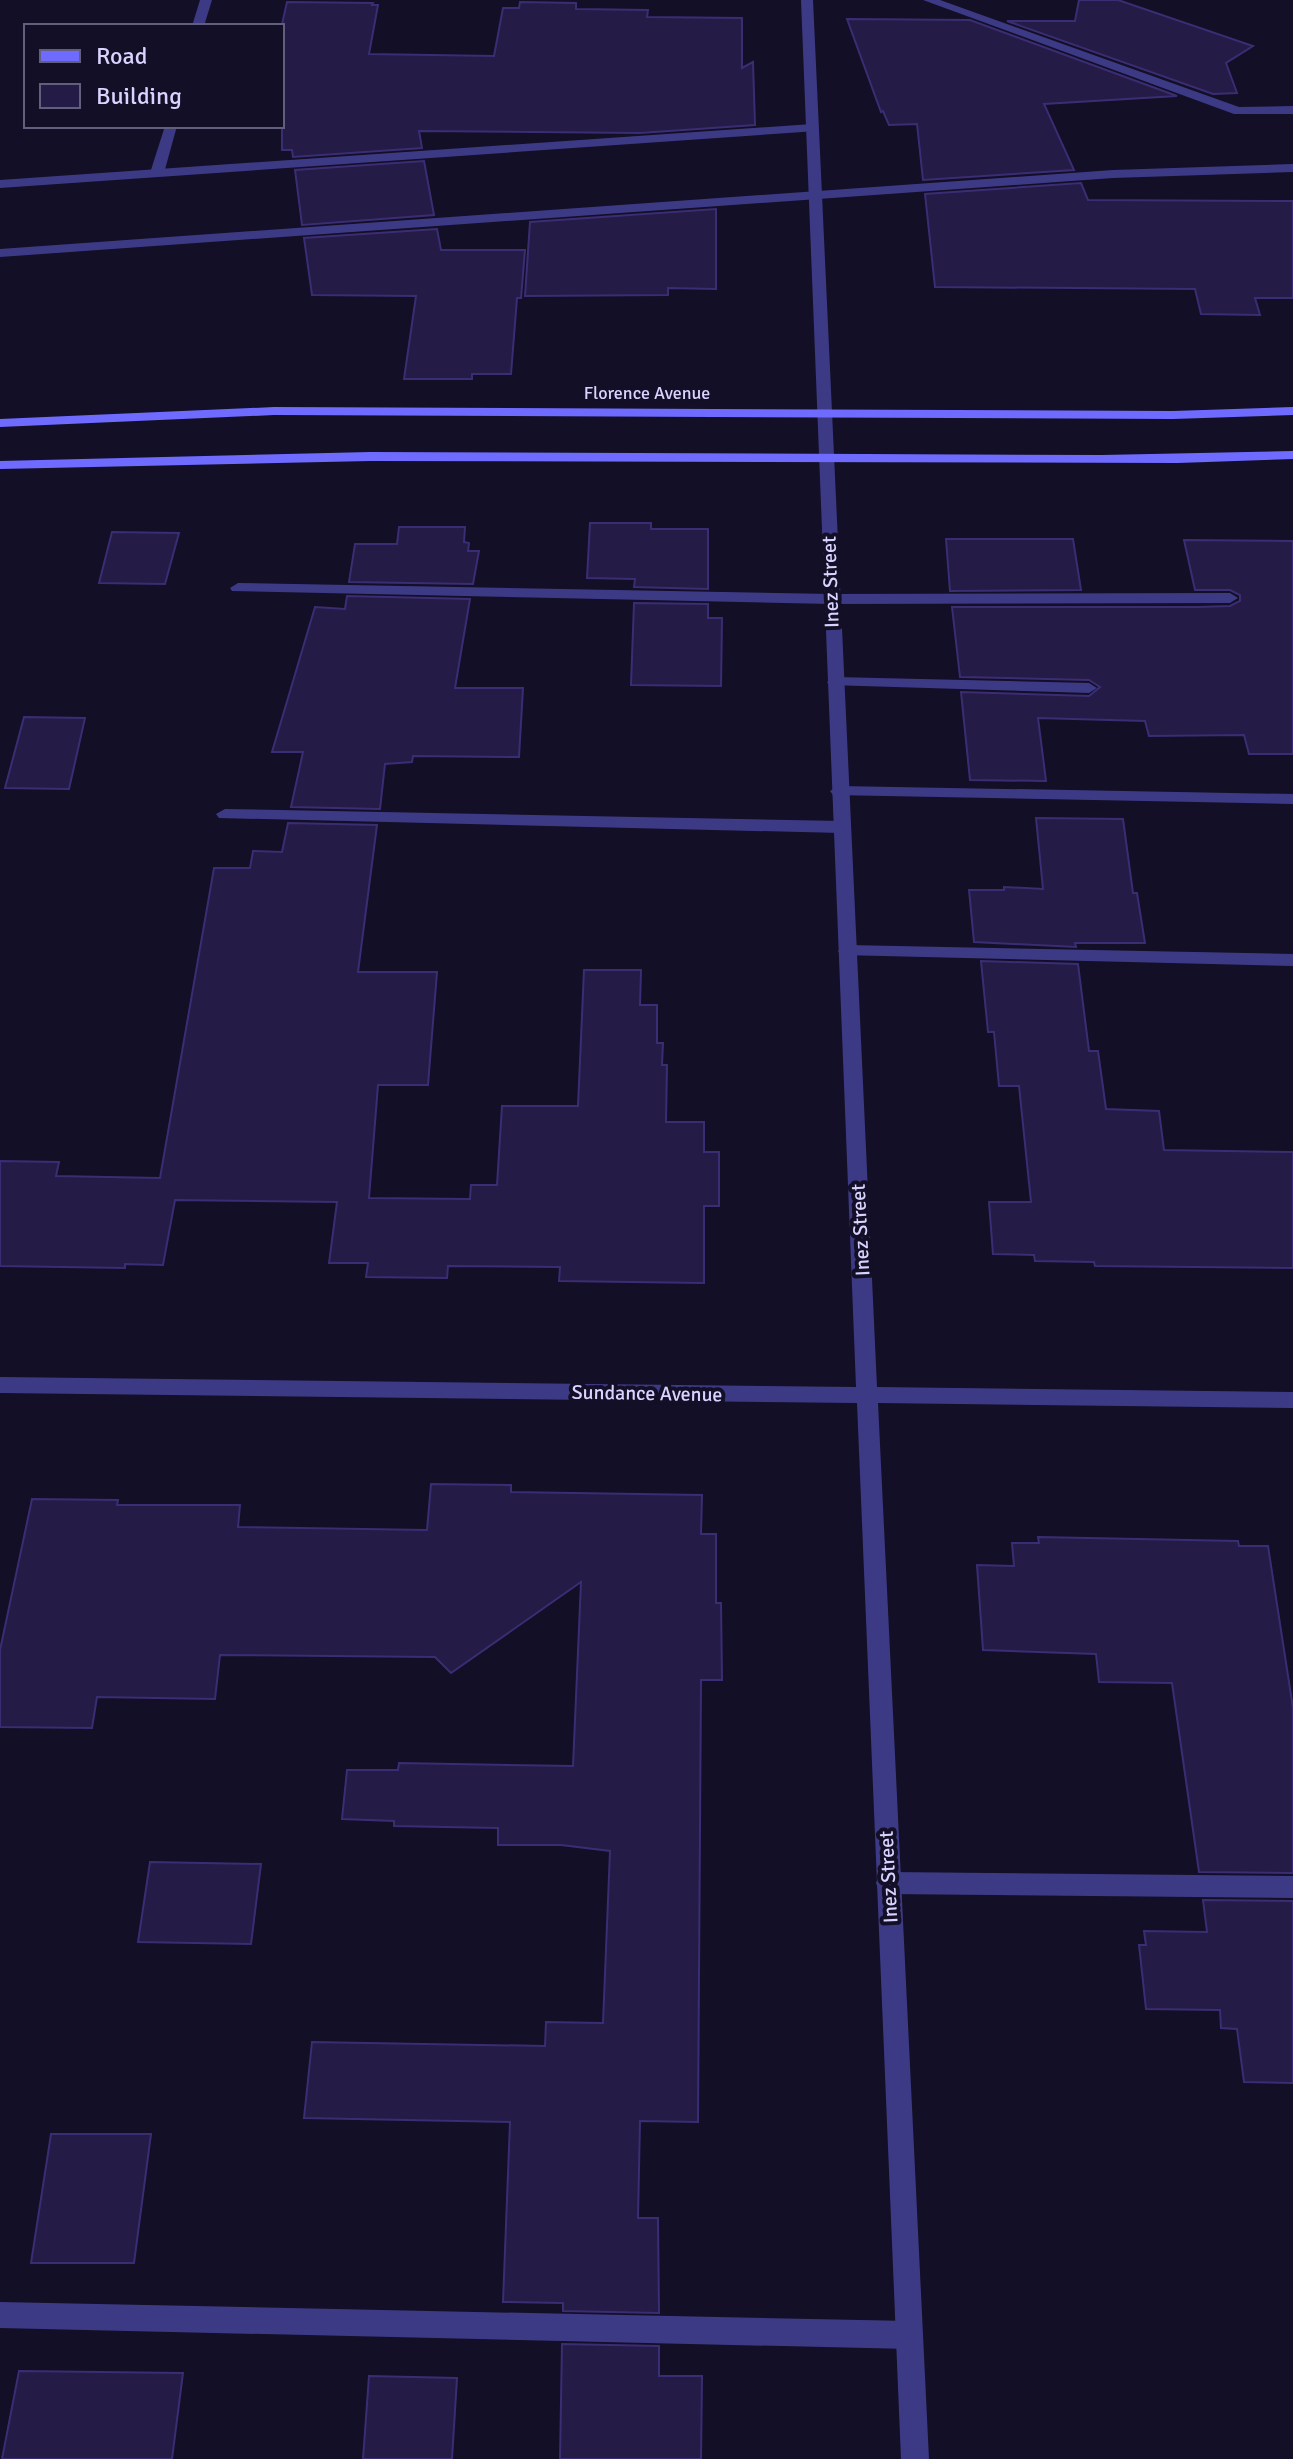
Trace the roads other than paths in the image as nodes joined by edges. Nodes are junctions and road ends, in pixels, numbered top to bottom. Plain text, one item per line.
1 (206, 0) edge
2 (807, 0) edge
3 (929, 0) edge
4 (199, 24) edge
5 (1293, 110) edge
6 (170, 128) edge
7 (812, 128) junction
8 (1293, 168) edge
9 (157, 173) junction
10 (0, 184) edge
11 (815, 197) junction
12 (0, 253) edge
13 (1293, 411) edge
14 (823, 414) junction
15 (0, 423) edge
16 (1293, 455) edge
17 (825, 460) junction
18 (0, 465) edge
19 (238, 588) dead end
20 (1230, 598) dead end
21 (831, 599) junction
22 (835, 682) junction
23 (1089, 688) dead end
24 (839, 791) junction
25 (1293, 799) edge
26 (225, 814) dead end
27 (841, 827) junction
28 (847, 951) junction
29 (1293, 960) edge
30 (0, 1385) edge
31 (867, 1395) junction
32 (1293, 1400) edge
33 (888, 1883) junction
34 (1293, 1887) edge
35 (0, 2315) edge
36 (909, 2335) junction
37 (915, 2459) edge

1 - 4 street
2 - 7 street, Inez Street
3 - 5 street
6 - 9 street
7 - 9 street
7 - 11 street, Inez Street
8 - 11 street
9 - 10 street
11 - 12 street
11 - 14 street, Inez Street
13 - 14 main road, Florence Avenue
14 - 15 main road, Florence Avenue
14 - 17 street, Inez Street
16 - 17 main road
17 - 18 main road
17 - 21 street, Inez Street
19 - 21 street
20 - 21 street
21 - 22 street, Inez Street
22 - 23 street
22 - 24 street, Inez Street
24 - 25 street
24 - 27 street, Inez Street
26 - 27 street
27 - 28 street, Inez Street
28 - 29 street
28 - 31 street, Inez Street
30 - 31 street, Sundance Avenue
31 - 32 street, Sundance Avenue
31 - 33 street, Inez Street
33 - 34 street
33 - 36 street, Inez Street
35 - 36 street
36 - 37 street, Inez Street

